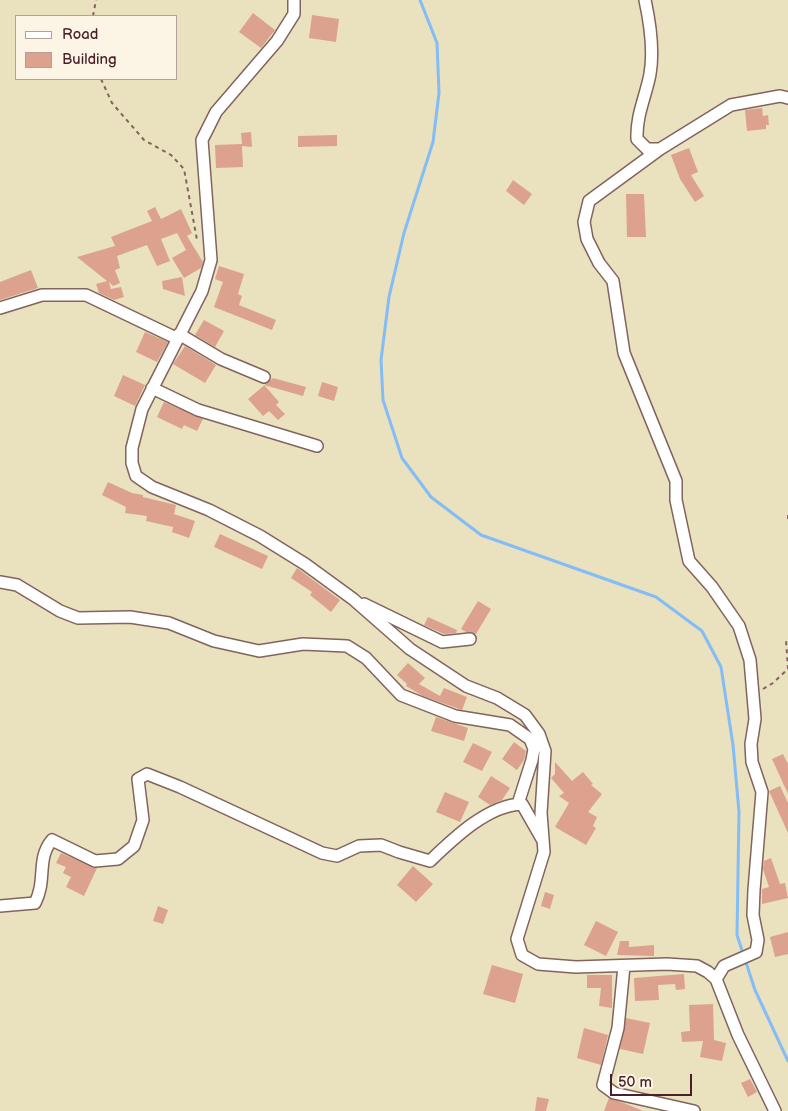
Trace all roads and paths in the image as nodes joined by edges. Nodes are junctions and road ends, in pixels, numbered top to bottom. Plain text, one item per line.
1 (96, 0) edge
2 (294, 0) edge
3 (646, 0) edge
4 (93, 15) edge
5 (100, 80) edge
6 (788, 98) edge
7 (660, 149) junction
8 (211, 260) junction
9 (0, 308) edge
10 (178, 336) junction
11 (264, 377) dead end
12 (152, 388) junction
13 (317, 446) dead end
14 (788, 515) edge
15 (788, 520) edge
16 (0, 582) edge
17 (353, 599) junction
18 (470, 638) dead end
19 (788, 639) edge
20 (754, 694) junction
21 (518, 804) junction
22 (543, 841) junction
23 (0, 906) edge
24 (624, 966) junction
25 (716, 979) junction
26 (694, 1111) edge
27 (775, 1111) edge

1 - 4 path
2 - 8 street
3 - 7 street
5 - 8 path
6 - 7 street
7 - 20 street
8 - 10 street
9 - 10 street
10 - 11 street
10 - 12 street
12 - 13 street
12 - 17 street
14 - 15 path
16 - 21 street
17 - 18 street
17 - 22 street
19 - 20 path
20 - 25 street
21 - 22 street
21 - 23 street
22 - 24 street
24 - 25 street
24 - 26 street
25 - 27 street

